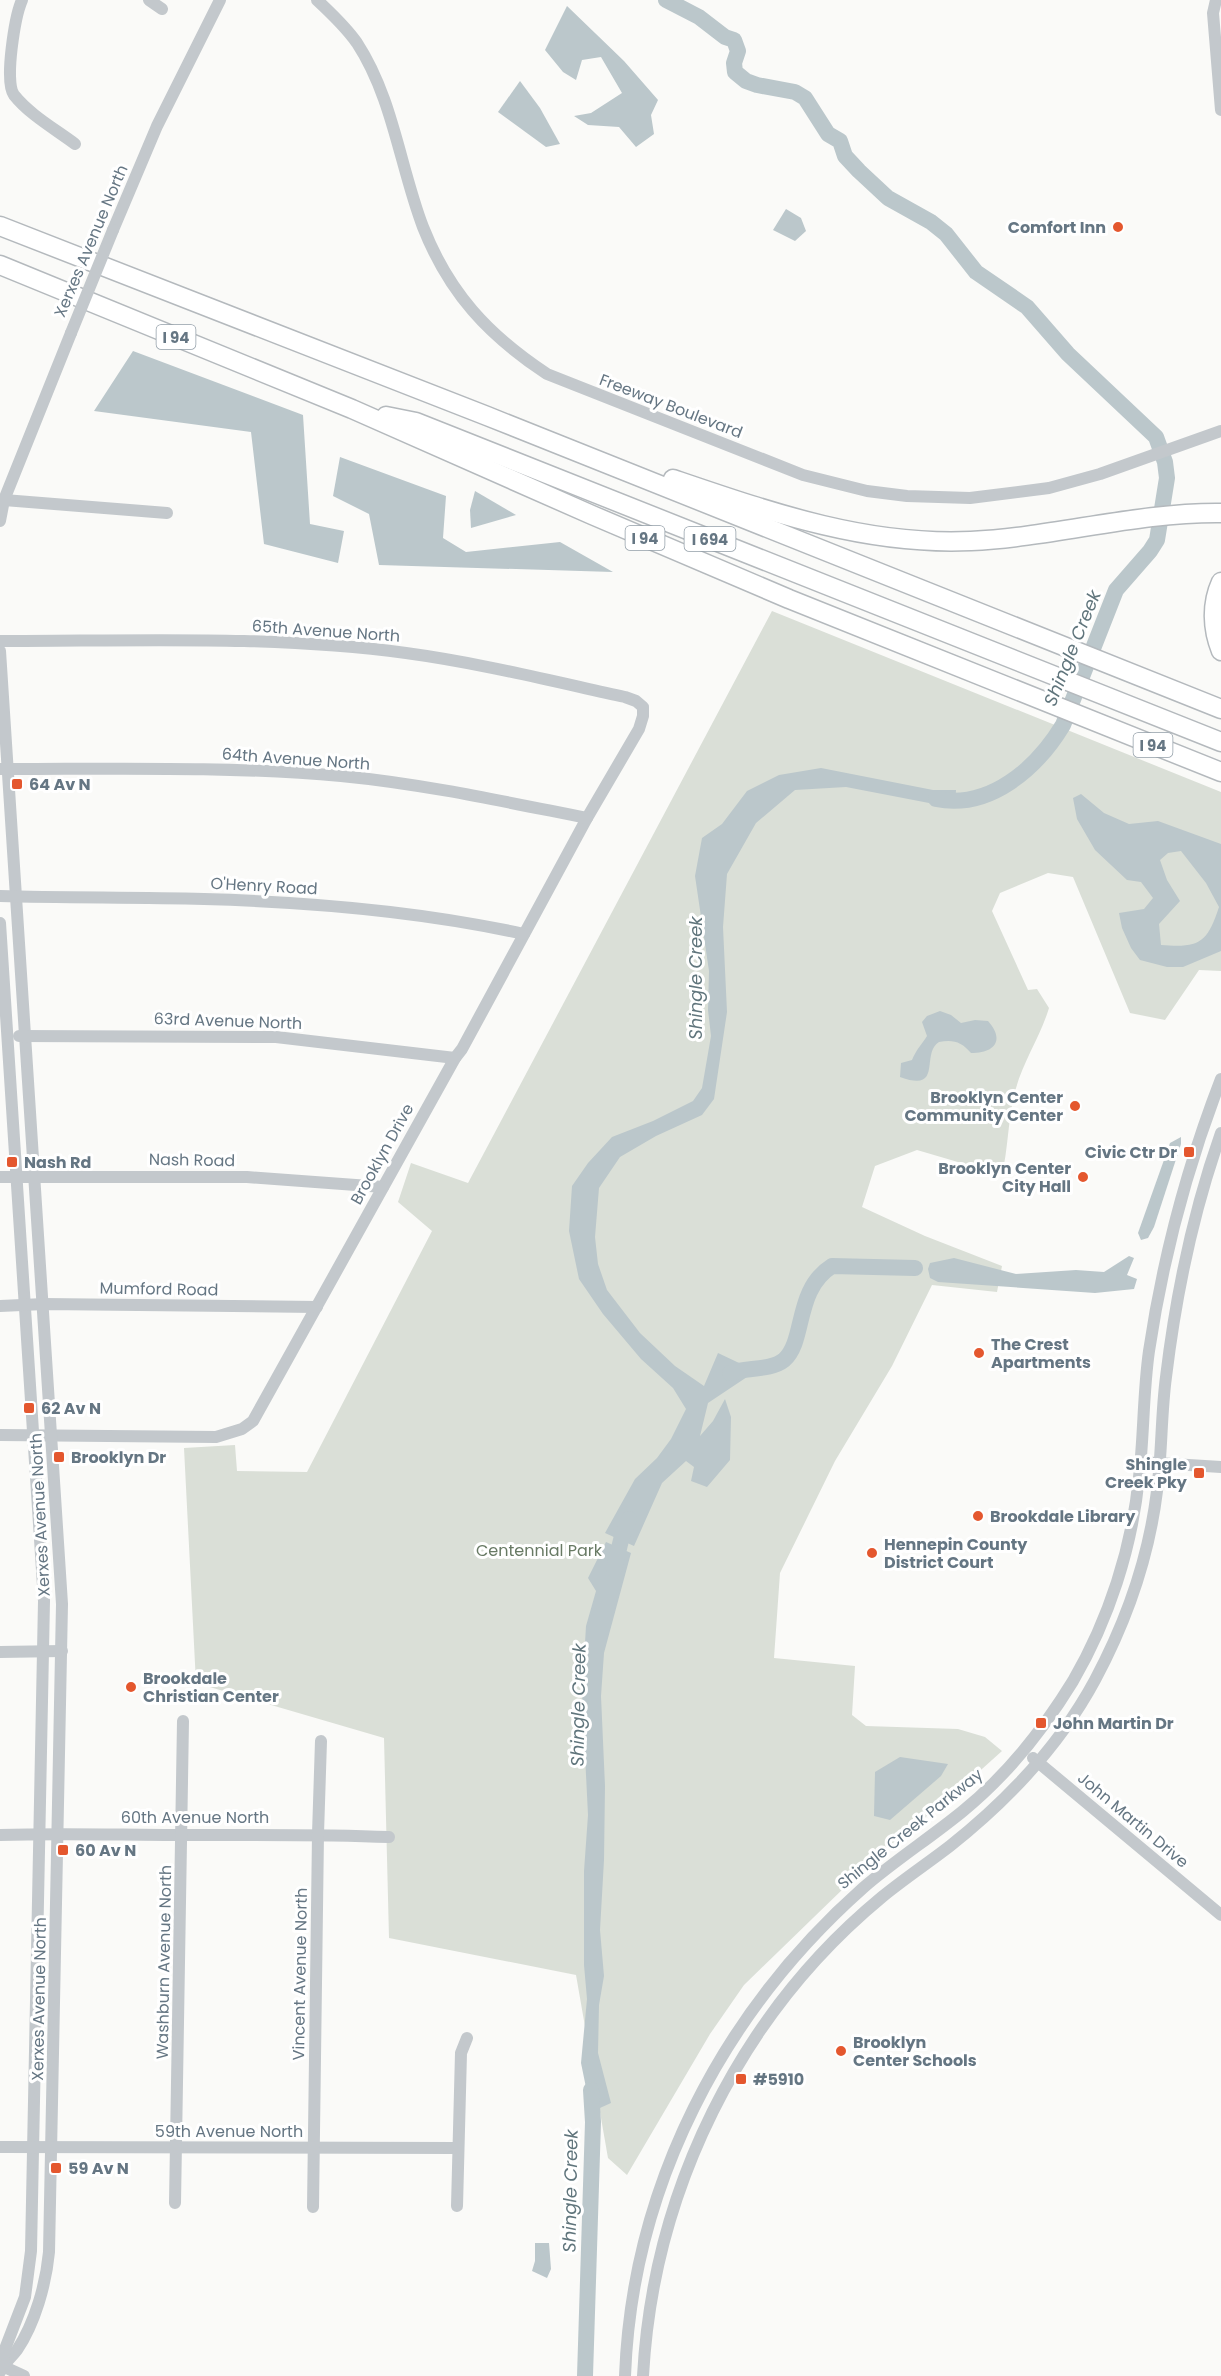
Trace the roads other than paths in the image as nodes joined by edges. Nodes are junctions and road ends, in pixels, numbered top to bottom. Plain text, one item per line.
1 (22, 0) edge
2 (149, 0) edge
3 (220, 0) edge
4 (317, 0) edge
5 (1216, 0) edge
6 (162, 9) dead end
7 (1221, 110) edge
8 (75, 144) dead end
9 (0, 226) edge
10 (0, 265) edge
11 (352, 409) junction
12 (487, 416) junction
13 (1221, 431) edge
14 (2, 503) edge
15 (167, 513) dead end
16 (1221, 513) edge
17 (0, 520) edge
18 (1221, 582) edge
19 (0, 640) edge
20 (0, 651) edge
21 (1221, 651) edge
22 (643, 707) joint
23 (1221, 709) edge
24 (1221, 742) edge
25 (4, 769) edge
26 (1221, 772) edge
27 (587, 818) junction
28 (0, 896) edge
29 (16, 897) junction
30 (0, 923) edge
31 (524, 934) junction
32 (4, 1036) edge
33 (25, 1036) junction
34 (454, 1058) junction
35 (1221, 1078) edge
36 (1221, 1133) edge
37 (35, 1176) junction
38 (0, 1177) edge
39 (16, 1177) junction
40 (383, 1187) junction
41 (44, 1304) junction
42 (0, 1306) edge
43 (26, 1306) junction
44 (317, 1307) junction
45 (52, 1434) junction
46 (0, 1436) edge
47 (34, 1436) junction
48 (1141, 1462) junction
49 (1160, 1462) junction
50 (1221, 1467) edge
51 (43, 1651) junction
52 (62, 1651) junction
53 (0, 1652) edge
54 (183, 1721) dead end
55 (321, 1741) dead end
56 (1025, 1749) junction
57 (1038, 1762) junction
58 (58, 1832) junction
59 (39, 1834) junction
60 (318, 1834) junction
61 (0, 1835) edge
62 (183, 1835) junction
63 (390, 1837) dead end
64 (1221, 1915) edge
65 (467, 2038) dead end
66 (52, 2145) junction
67 (34, 2146) junction
68 (0, 2147) edge
69 (177, 2147) junction
70 (315, 2148) junction
71 (457, 2148) junction
72 (175, 2203) dead end
73 (457, 2206) dead end
74 (313, 2207) dead end
75 (1, 2368) edge
76 (24, 2376) edge
77 (625, 2376) edge
78 (643, 2376) edge

1 - 8 street
2 - 6 street
3 - 14 street, Xerxes Avenue North, bridge
4 - 13 street, Freeway Boulevard
5 - 7 street
9 - 12 highway, I 94
10 - 11 highway, I 94
11 - 24 highway, I 694
11 - 26 highway, I 94
12 - 16 highway
12 - 23 highway, I 94
14 - 15 street
14 - 17 street, Xerxes Avenue North
18 - 21 highway
19 - 22 street, 65th Avenue North
20 - 25 street, Xerxes Avenue North
22 - 27 street, Brooklyn Drive
25 - 27 street, 64th Avenue North
25 - 29 street, Xerxes Avenue North
27 - 31 street, Brooklyn Drive
28 - 29 street, O'Henry Road
29 - 31 street, O'Henry Road
29 - 33 street, Xerxes Avenue North
30 - 32 street, Xerxes Avenue North
31 - 34 street, Brooklyn Drive
32 - 33 street, 63rd Avenue North
32 - 39 street, Xerxes Avenue North
33 - 34 street, 63rd Avenue North
33 - 37 street, Xerxes Avenue North
34 - 40 street, Brooklyn Drive
35 - 48 street, Shingle Creek Parkway
36 - 49 street
37 - 39 street, Nash Road
37 - 40 street, Nash Road
37 - 41 street, Xerxes Avenue North
38 - 39 street, Nash Road
39 - 43 street, Xerxes Avenue North
40 - 44 street, Brooklyn Drive
41 - 43 street, Mumford Road
41 - 44 street, Mumford Road
41 - 45 street, Xerxes Avenue North
42 - 43 street, Mumford Road
43 - 47 street, Xerxes Avenue North
44 - 45 street, Brooklyn Drive
45 - 47 street, Brooklyn Drive
45 - 52 street, Xerxes Avenue North
46 - 47 street, Brooklyn Drive
47 - 51 street, Xerxes Avenue North
48 - 49 street
48 - 56 street, Shingle Creek Parkway
49 - 50 street
49 - 57 street
51 - 52 street
51 - 53 street
51 - 59 street, Xerxes Avenue North
52 - 58 street, Xerxes Avenue North
54 - 62 street, Washburn Avenue North
55 - 60 street, Vincent Avenue North
56 - 57 street, John Martin Drive
56 - 77 street, Shingle Creek Parkway
57 - 64 street, John Martin Drive
57 - 78 street
58 - 59 street, 60th Avenue North
58 - 62 street, 60th Avenue North
58 - 66 street, Xerxes Avenue North
59 - 61 street, 60th Avenue North
59 - 67 street, Xerxes Avenue North
60 - 62 street, 60th Avenue North
60 - 63 street, 60th Avenue North
60 - 70 street, Vincent Avenue North
62 - 69 street, Washburn Avenue North
65 - 71 street
66 - 67 street, 59th Avenue North
66 - 69 street, 59th Avenue North
66 - 75 street, Xerxes Avenue North
67 - 68 street, 59th Avenue North
67 - 75 street, Xerxes Avenue North
69 - 70 street, 59th Avenue North
69 - 72 street, Washburn Avenue North
70 - 71 street, 59th Avenue North
70 - 74 street, Vincent Avenue North
71 - 73 street
75 - 76 street

